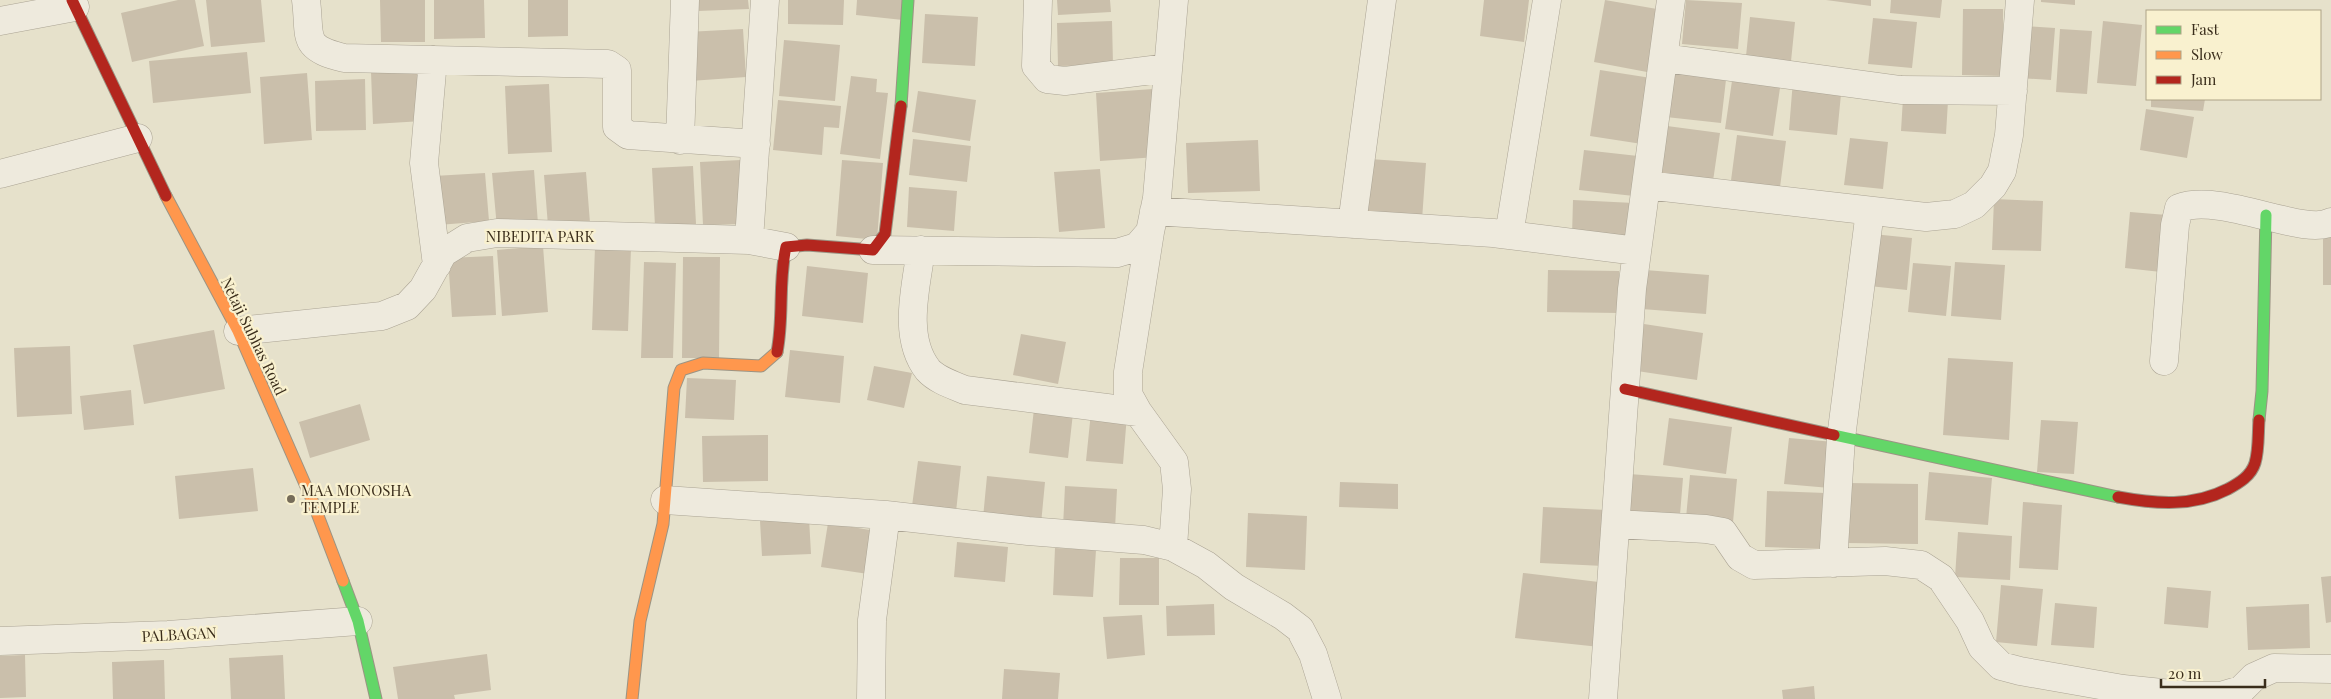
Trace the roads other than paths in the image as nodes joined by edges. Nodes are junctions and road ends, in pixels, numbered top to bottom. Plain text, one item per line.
1 (306, 0) edge
2 (685, 0) edge
3 (765, 0) edge
4 (908, 0) edge
5 (1038, 0) edge
6 (1174, 0) edge
7 (1382, 0) edge
8 (1547, 0) edge
9 (1671, 0) edge
10 (2020, 0) edge
11 (74, 4) edge
12 (0, 21) edge
13 (1664, 58) junction
14 (432, 60) junction
15 (1168, 68) junction
16 (2013, 91) junction
17 (138, 138) junction
18 (680, 140) junction
19 (756, 144) junction
20 (0, 174) edge
21 (1646, 185) junction
22 (1870, 211) junction
23 (2266, 215) junction
24 (1152, 221) junction
25 (2331, 222) edge
26 (1352, 224) junction
27 (1510, 235) junction
28 (749, 240) junction
29 (786, 247) junction
30 (874, 250) junction
31 (921, 250) junction
32 (1637, 251) junction
33 (437, 265) junction
34 (238, 331) junction
35 (2164, 361) dead end
36 (1625, 389) junction
37 (1138, 412) junction
38 (1842, 438) junction
39 (666, 500) junction
40 (886, 515) junction
41 (1616, 524) junction
42 (1173, 547) junction
43 (1833, 563) junction
44 (358, 621) junction
45 (0, 641) edge
46 (2331, 669) edge
47 (376, 699) edge
48 (632, 699) edge
49 (871, 699) edge
50 (1327, 699) edge
51 (1603, 699) edge

1 - 14 street
2 - 18 street
3 - 19 street
4 - 30 street
5 - 15 street
6 - 15 street
7 - 26 street
8 - 27 street
9 - 13 street
10 - 16 street
11 - 12 street
11 - 17 street, Netaji Subhas Road
13 - 16 street
13 - 21 street
14 - 18 street
14 - 33 street
15 - 24 street
16 - 22 street
17 - 20 street
17 - 34 street, Netaji Subhas Road
18 - 19 street
19 - 28 street
21 - 22 street
21 - 32 street
22 - 38 street
23 - 25 street
23 - 35 street
23 - 38 street
24 - 26 street
24 - 31 street
24 - 37 street
26 - 27 street
27 - 32 street
28 - 29 street, NIBEDITA PARK
28 - 33 street, NIBEDITA PARK
29 - 30 street
29 - 39 street
30 - 31 street
31 - 37 street
32 - 36 street
33 - 34 street, NIBEDITA PARK
34 - 44 street, Netaji Subhas Road
36 - 38 street
36 - 41 street
37 - 42 street
38 - 43 street
39 - 40 street
39 - 48 street
40 - 42 street
40 - 49 street
41 - 43 street
41 - 51 street
42 - 50 street
43 - 46 street
44 - 45 street, PALBAGAN
44 - 47 street, Netaji Subhas Road

